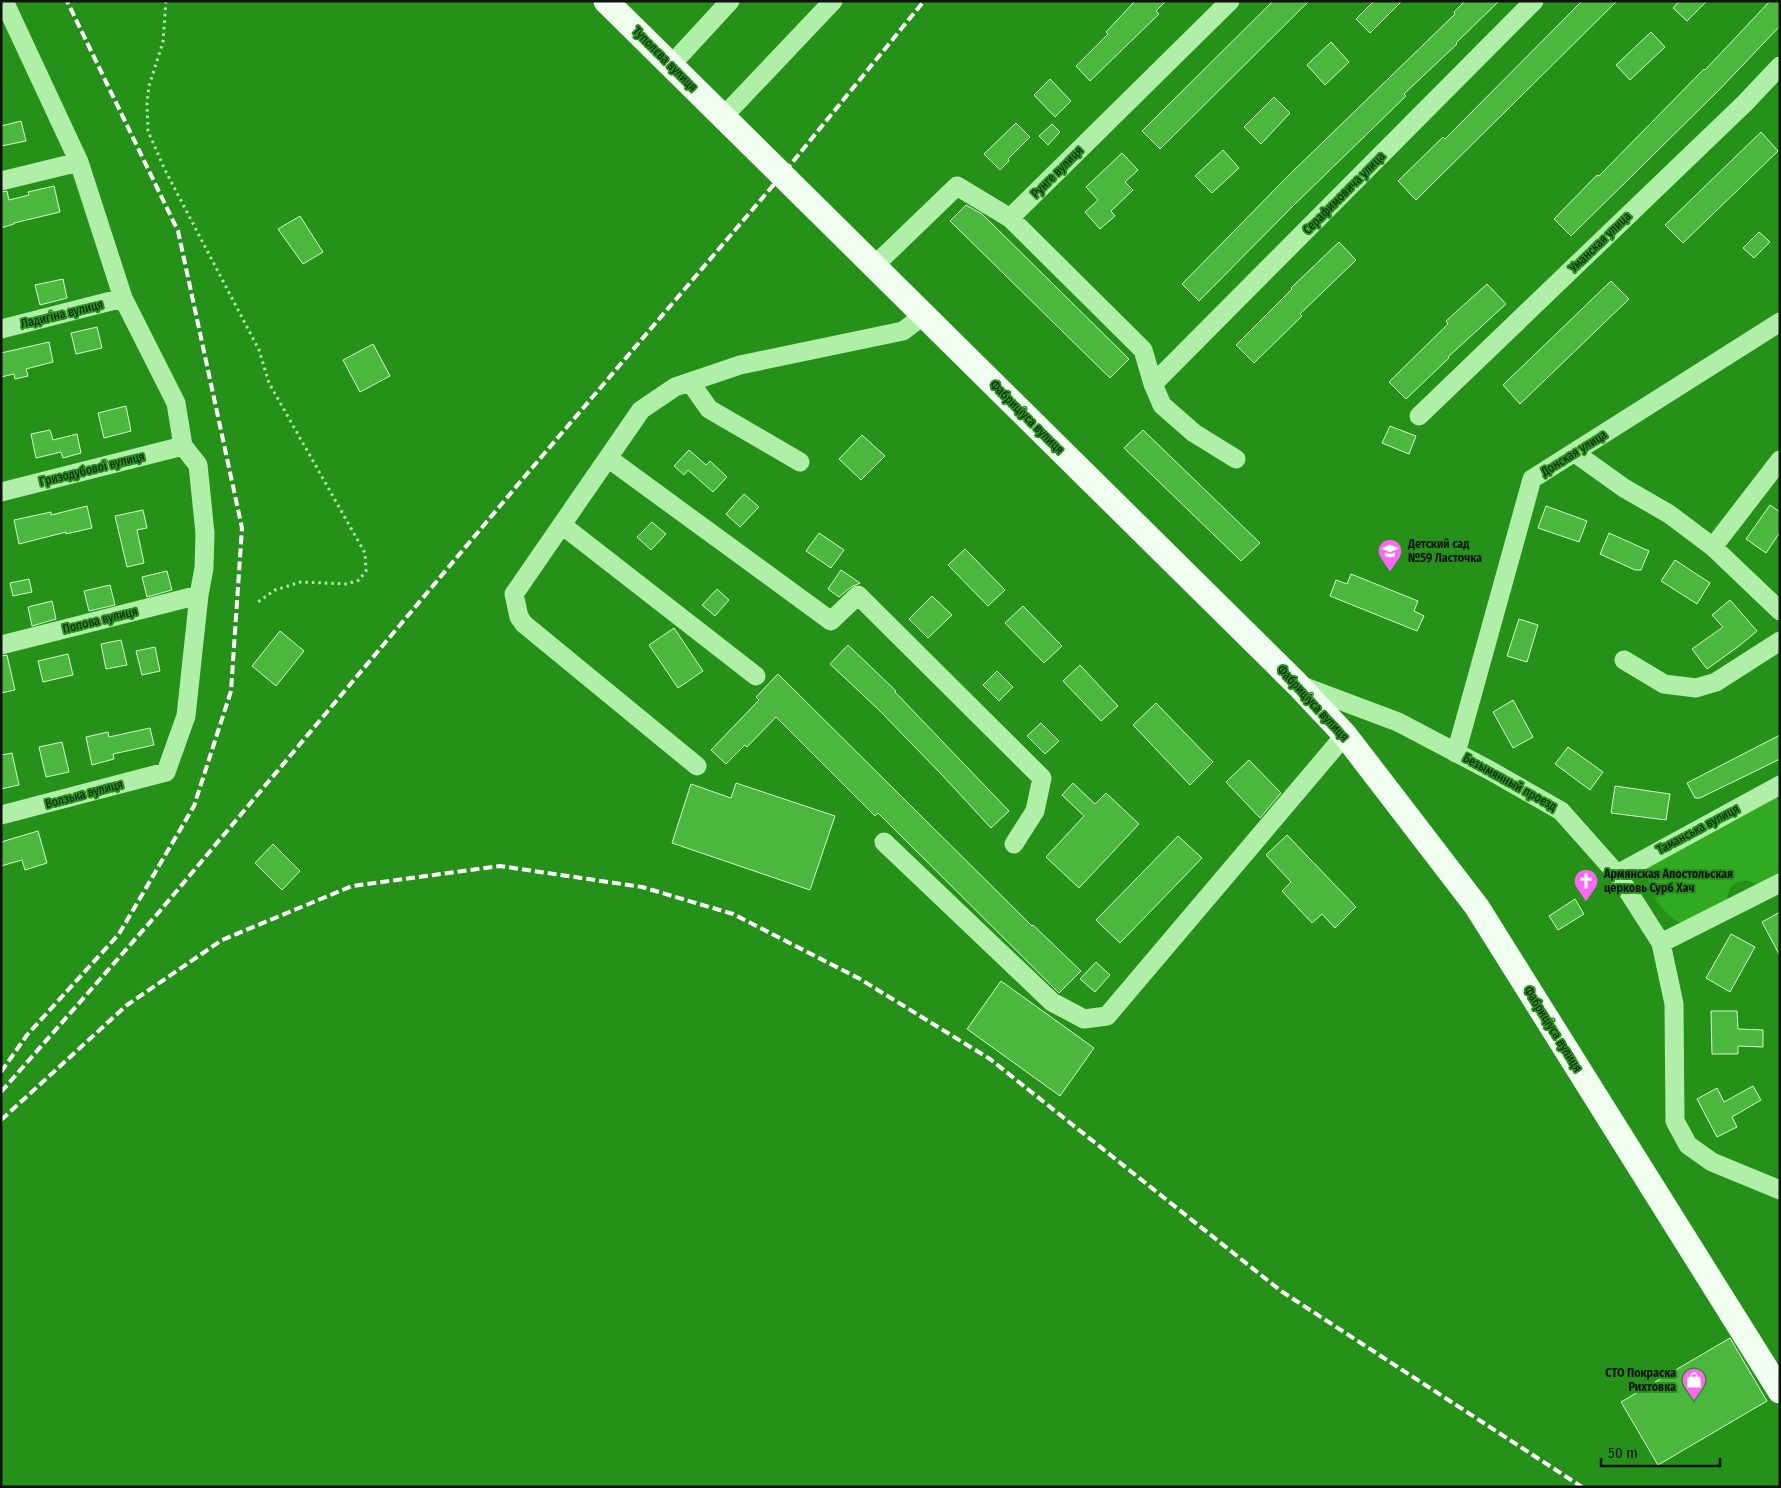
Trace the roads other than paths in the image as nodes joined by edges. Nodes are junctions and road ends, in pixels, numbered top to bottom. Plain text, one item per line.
1 (4, 1) edge
2 (606, 1) edge
3 (730, 1) edge
4 (833, 1) edge
5 (1230, 1) edge
6 (1534, 1) edge
7 (8, 26) edge
8 (671, 65) junction
9 (1780, 66) edge
10 (723, 117) junction
11 (80, 162) junction
12 (1, 182) edge
13 (1010, 218) junction
14 (874, 266) junction
15 (123, 298) junction
16 (924, 316) junction
17 (1780, 322) edge
18 (1, 329) edge
19 (690, 382) junction
20 (1153, 384) junction
21 (1419, 416) dead end
22 (183, 446) junction
23 (1575, 453) junction
24 (608, 458) junction
25 (1236, 459) dead end
26 (1780, 460) edge
27 (800, 462) dead end
28 (1, 492) edge
29 (562, 525) junction
30 (1713, 547) junction
31 (199, 595) junction
32 (1780, 611) edge
33 (1780, 641) edge
34 (1, 645) edge
35 (1624, 660) dead end
36 (756, 676) dead end
37 (1297, 684) junction
38 (1345, 735) junction
39 (1456, 753) junction
40 (697, 766) dead end
41 (1780, 785) edge
42 (1, 815) edge
43 (884, 842) dead end
44 (1014, 844) dead end
45 (1617, 874) junction
46 (1780, 883) edge
47 (1661, 943) junction
48 (1780, 1190) edge
49 (1780, 1391) edge

1 - 7 street
2 - 8 main road, Туполєва вулиця
3 - 8 street
4 - 10 street
5 - 13 street, Рунге вулиця
6 - 20 street, Серафимовича улица
7 - 11 street
8 - 10 main road, Туполєва вулиця
9 - 21 street, Уманская улица
10 - 14 main road, Фабриціуса вулиця
11 - 12 street
11 - 15 street
13 - 14 street
13 - 20 street
14 - 16 main road, Фабриціуса вулиця
15 - 18 street, Ладигіна вулиця
15 - 22 street
16 - 19 street
16 - 37 main road, Фабриціуса вулиця
17 - 23 street, Донская улица
19 - 24 street
19 - 27 street
20 - 25 street
22 - 28 street, Гризодубової вулиця
22 - 31 street
23 - 30 street
23 - 39 street, Донская улица
24 - 29 street
24 - 44 street
26 - 30 street
29 - 36 street
29 - 40 street
30 - 32 street
31 - 34 street, Попова вулиця
31 - 42 street, Волзька вулиця
33 - 35 street
37 - 38 main road, Фабриціуса вулиця
37 - 39 street, Безымянный проезд
38 - 43 street
38 - 49 main road, Фабриціуса вулиця
39 - 45 street, Безымянный проезд
41 - 45 street, Таманська вулиця
45 - 47 street, Безымянный проезд
46 - 47 street
47 - 48 street, Безымянный проезд

